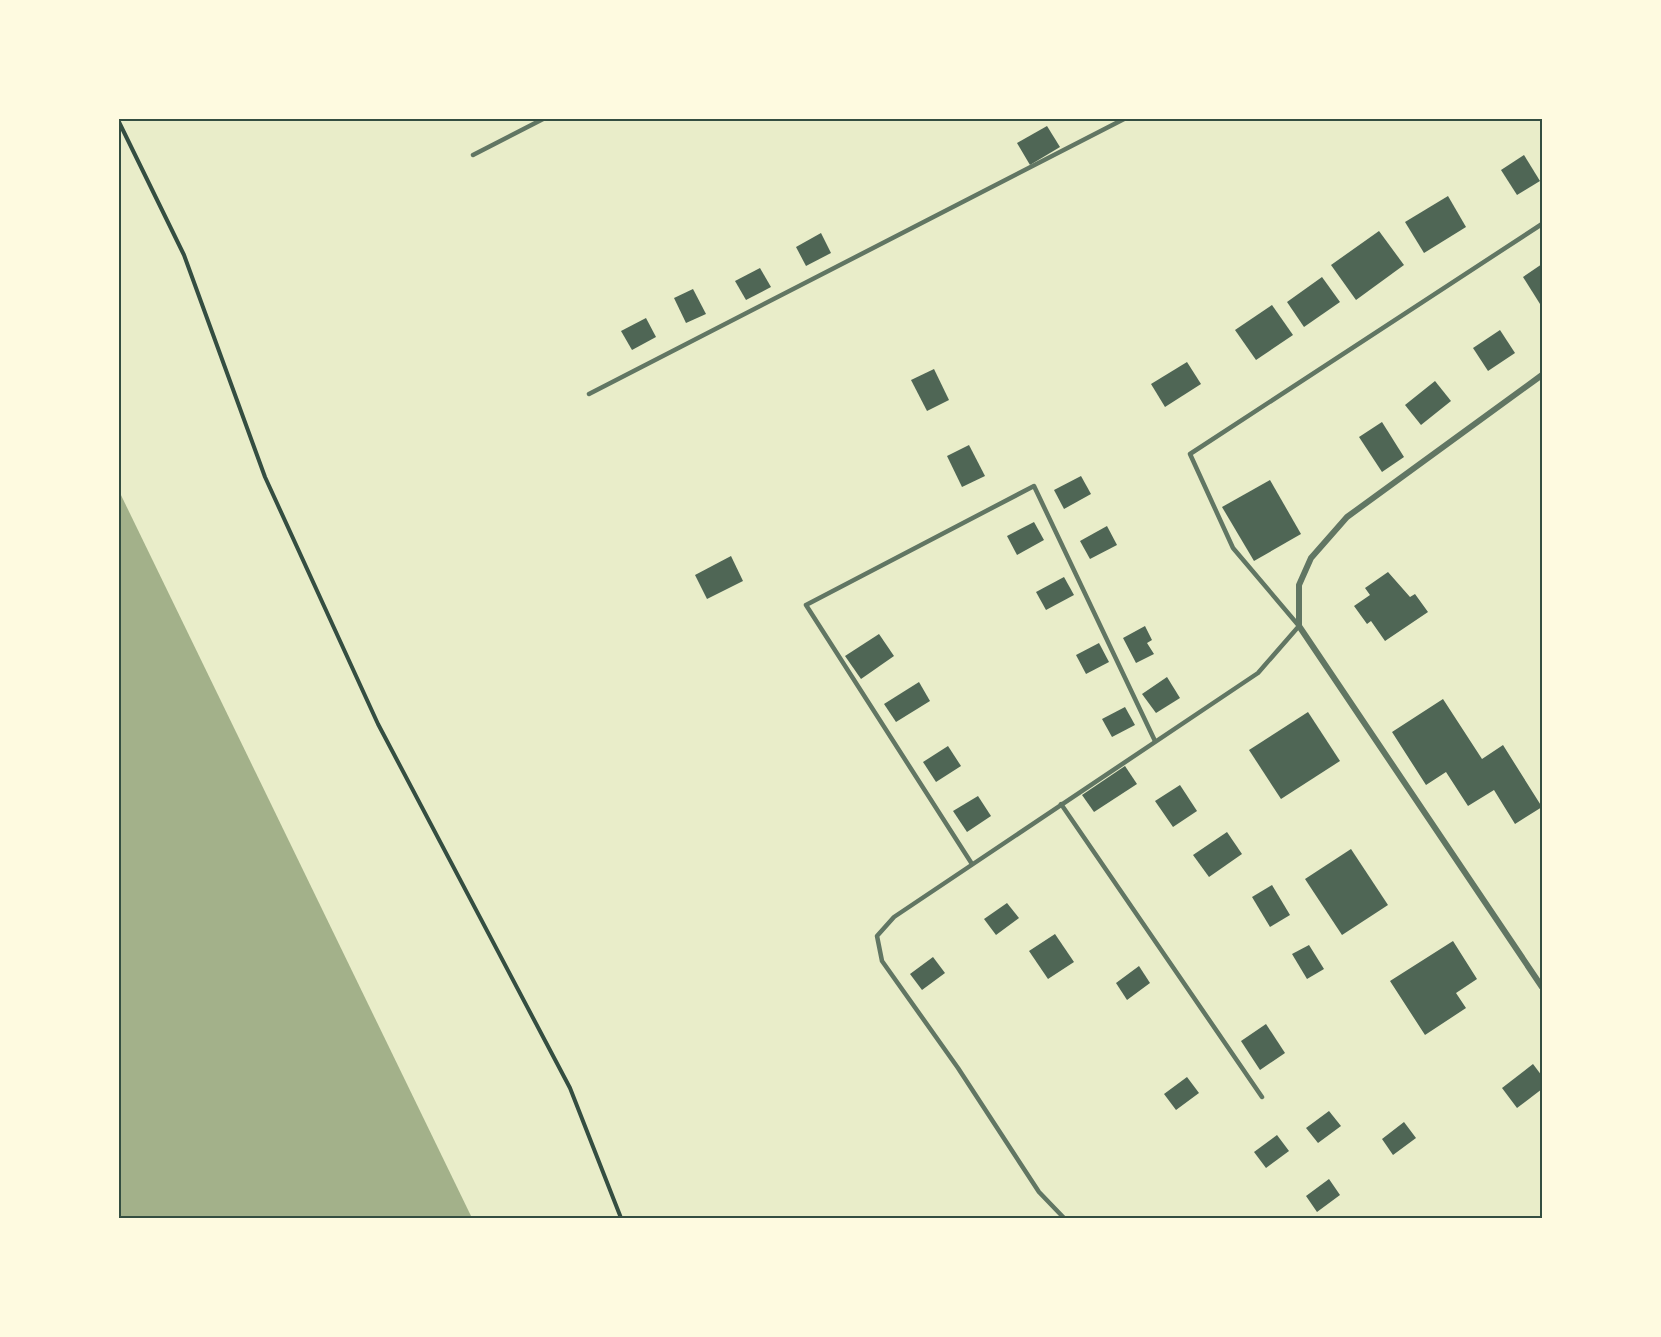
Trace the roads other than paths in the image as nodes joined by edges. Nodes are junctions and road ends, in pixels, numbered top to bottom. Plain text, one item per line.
1 (545, 118) edge
2 (1126, 118) edge
3 (473, 156) dead end
4 (1542, 224) edge
5 (1542, 375) edge
6 (589, 394) dead end
7 (1299, 626) junction
8 (1155, 741) junction
9 (1061, 804) junction
10 (972, 864) junction
11 (1542, 987) edge
12 (1262, 1097) dead end
13 (1064, 1218) edge

1 - 3 lane
2 - 6 lane
4 - 7 lane
5 - 7 street
7 - 8 lane
7 - 11 street
8 - 9 lane
8 - 10 lane
9 - 10 lane
9 - 12 lane
10 - 13 lane

